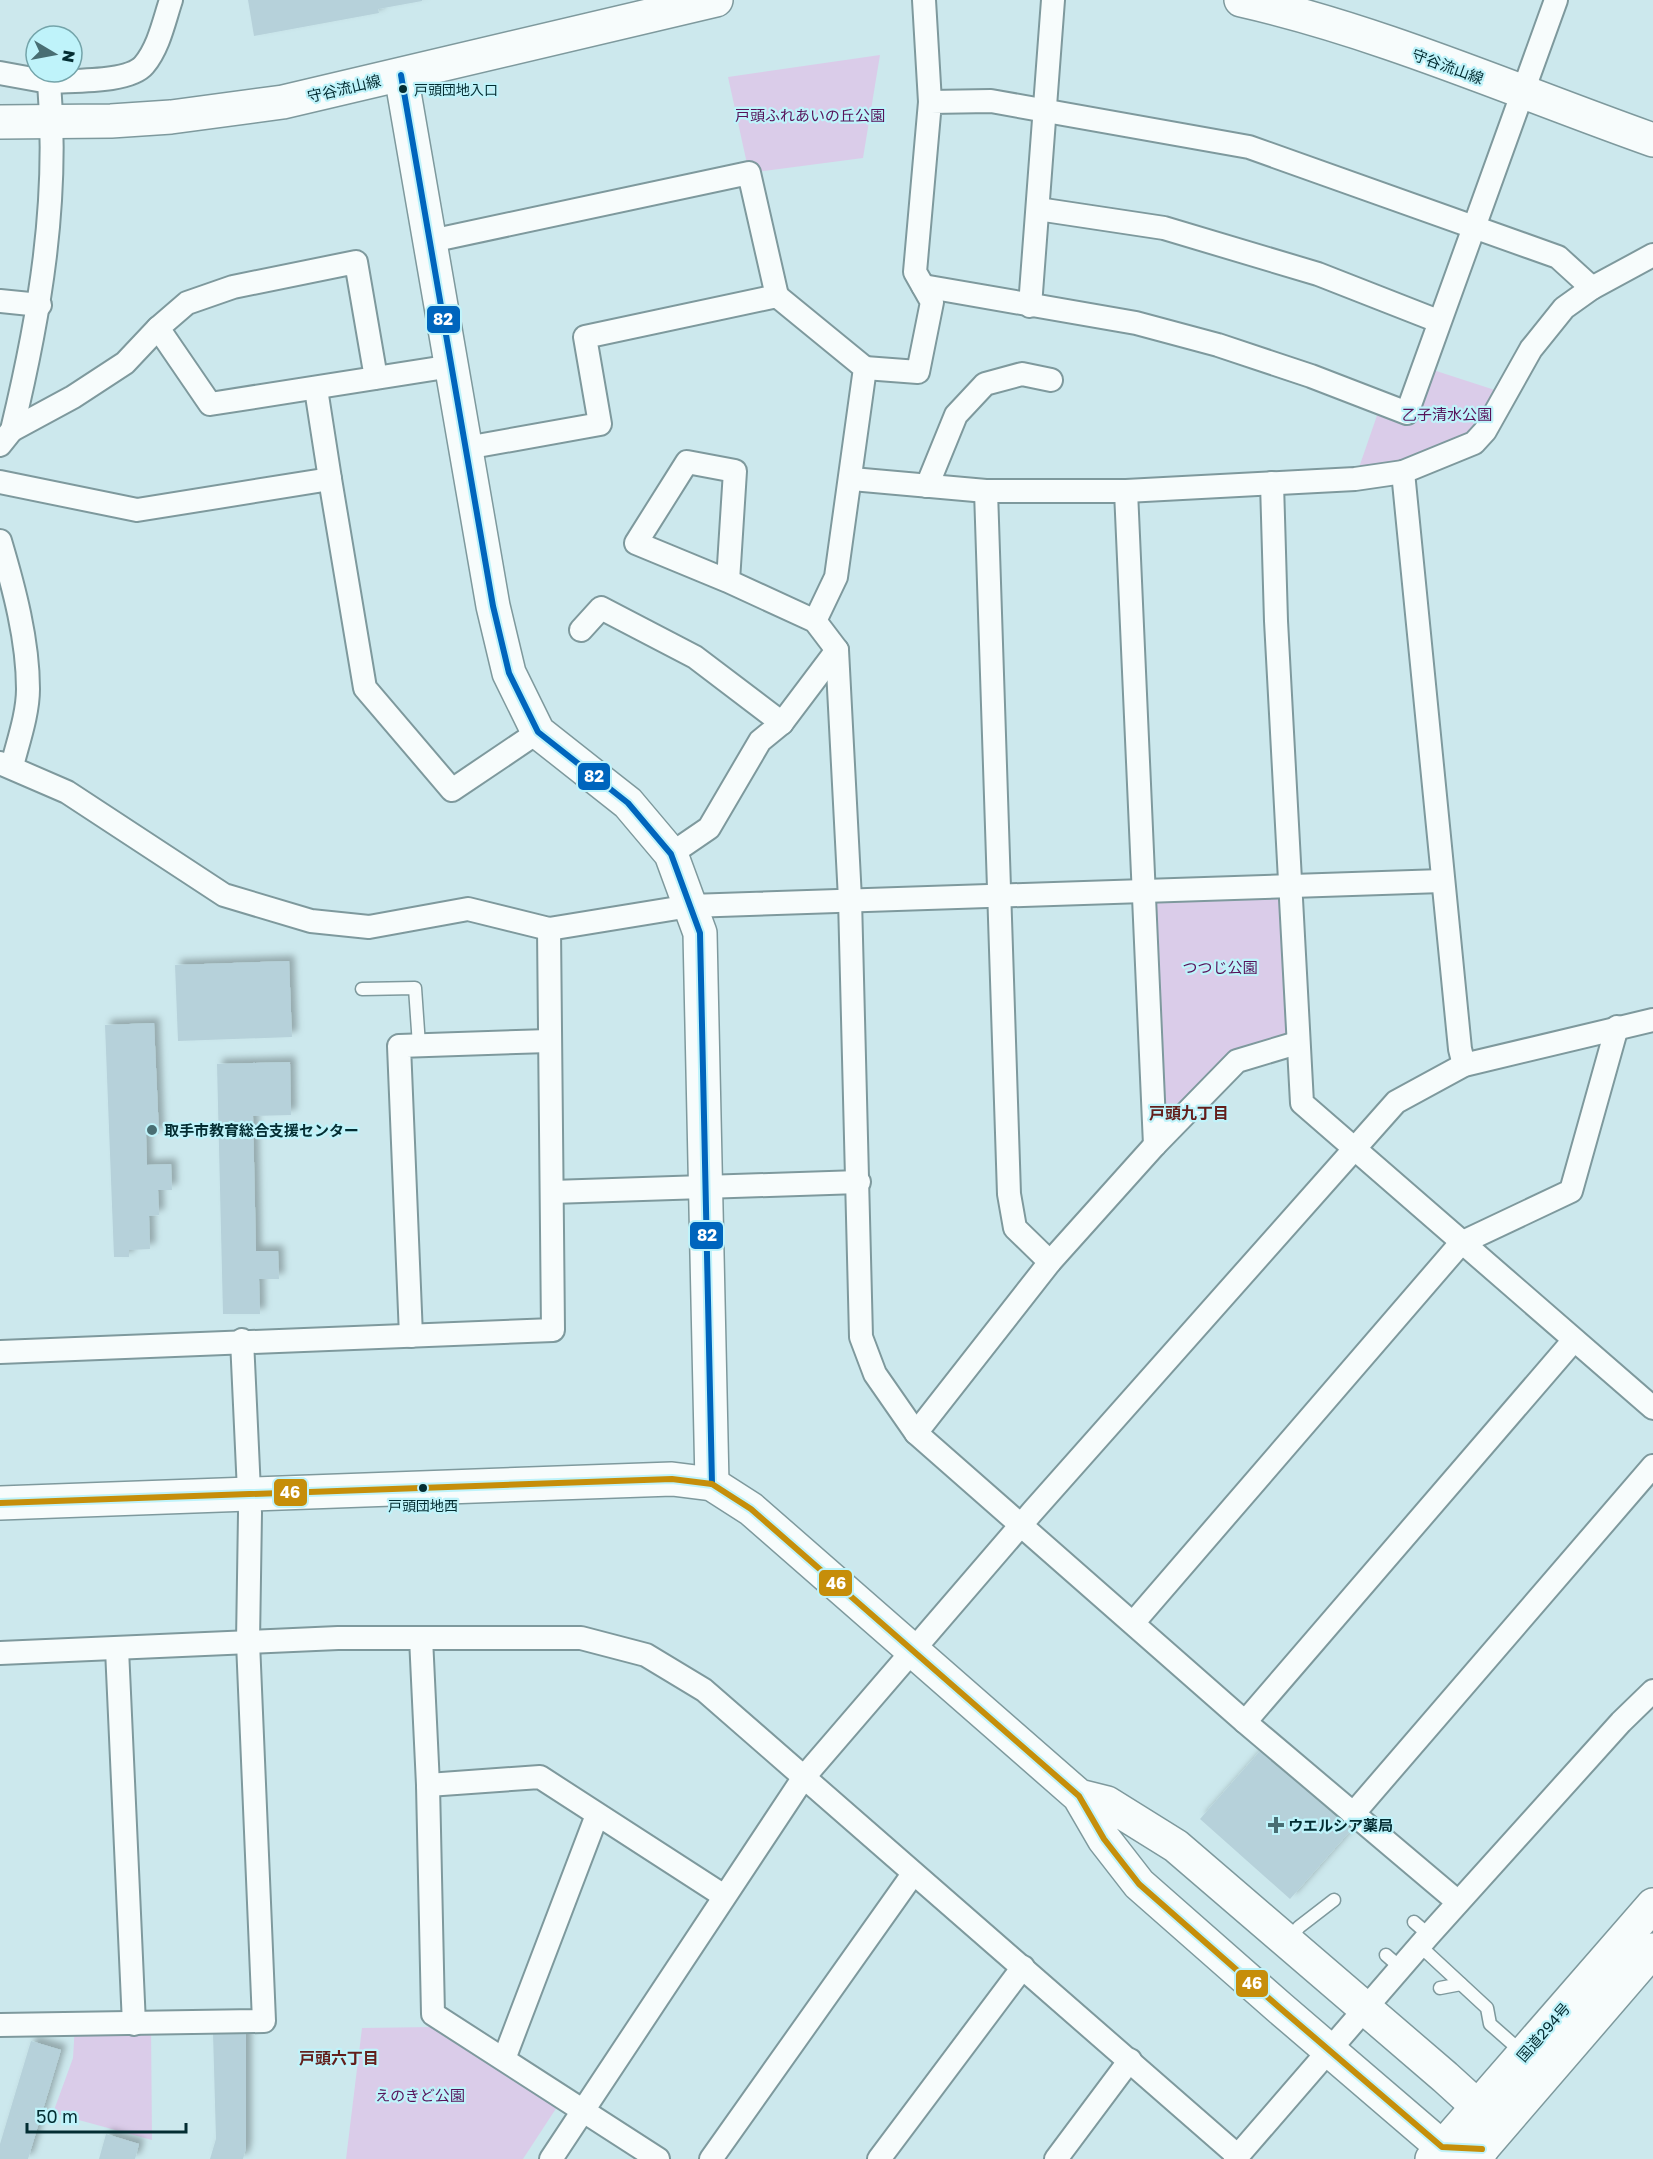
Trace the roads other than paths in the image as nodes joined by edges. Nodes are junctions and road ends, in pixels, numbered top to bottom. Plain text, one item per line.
1 (171, 0) edge
2 (716, 0) edge
3 (924, 0) edge
4 (1053, 0) edge
5 (1241, 0) edge
6 (1556, 0) edge
7 (0, 73) edge
8 (401, 75) junction
9 (24, 77) edge
10 (84, 80) edge
11 (50, 84) edge
12 (1523, 93) junction
13 (930, 102) junction
14 (1044, 111) junction
15 (0, 122) edge
16 (53, 123) junction
17 (1653, 140) edge
18 (1038, 209) junction
19 (1474, 227) junction
20 (430, 241) junction
21 (1653, 255) edge
22 (923, 286) junction
23 (1592, 288) junction
24 (777, 296) junction
25 (0, 301) edge
26 (40, 305) junction
27 (1030, 306) junction
28 (1438, 321) junction
29 (158, 328) junction
30 (452, 366) junction
31 (865, 368) junction
32 (376, 378) junction
33 (1051, 380) dead end
34 (316, 389) junction
35 (6, 437) edge
36 (466, 448) junction
37 (1403, 472) junction
38 (330, 479) junction
39 (852, 479) junction
40 (0, 482) edge
41 (1272, 483) junction
42 (927, 486) junction
43 (986, 491) junction
44 (1126, 491) junction
45 (0, 541) edge
46 (728, 581) junction
47 (815, 621) junction
48 (581, 630) dead end
49 (837, 650) junction
50 (782, 723) junction
51 (538, 732) junction
52 (6, 764) edge
53 (671, 854) junction
54 (1442, 881) junction
55 (1290, 886) junction
56 (1144, 891) junction
57 (1000, 896) junction
58 (850, 899) junction
59 (690, 906) junction
60 (549, 929) junction
61 (362, 989) dead end
62 (1653, 1020) edge
63 (1617, 1027) junction
64 (549, 1041) junction
65 (1297, 1043) junction
66 (419, 1045) junction
67 (1464, 1065) junction
68 (1155, 1145) junction
69 (1353, 1148) junction
70 (859, 1182) junction
71 (704, 1186) junction
72 (552, 1192) junction
73 (1461, 1243) junction
74 (1050, 1262) junction
75 (411, 1335) junction
76 (1574, 1340) junction
77 (242, 1341) junction
78 (0, 1352) edge
79 (1653, 1408) edge
80 (916, 1433) junction
81 (1653, 1466) edge
82 (712, 1484) junction
83 (249, 1493) junction
84 (0, 1503) edge
85 (1021, 1525) junction
86 (1134, 1622) junction
87 (422, 1638) junction
88 (249, 1642) junction
89 (117, 1649) junction
90 (913, 1651) junction
91 (0, 1653) edge
92 (1653, 1691) edge
93 (1245, 1722) junction
94 (804, 1777) junction
95 (428, 1785) junction
96 (1079, 1796) junction
97 (1353, 1814) junction
98 (597, 1815) junction
99 (913, 1874) junction
100 (724, 1896) junction
101 (1334, 1900) dead end
102 (1458, 1902) junction
103 (1653, 1905) edge
104 (1421, 1934) junction
105 (1288, 1940) junction
106 (1653, 1950) edge
107 (1023, 1967) junction
108 (1461, 1984) junction
109 (1440, 1988) dead end
110 (1366, 2008) junction
111 (134, 2024) junction
112 (0, 2025) edge
113 (1330, 2049) junction
114 (1524, 2054) junction
115 (504, 2059) junction
116 (1130, 2060) junction
117 (1478, 2106) junction
118 (583, 2110) junction
119 (1437, 2153) edge
120 (1478, 2156) edge
121 (1237, 2157) edge
122 (551, 2159) edge
123 (658, 2159) edge
124 (711, 2159) edge
125 (879, 2159) edge
126 (1056, 2159) edge

1 - 10 street
2 - 8 main road, 守谷流山線
3 - 13 street
4 - 14 street
5 - 12 main road, 守谷流山線
6 - 12 street
7 - 9 street
8 - 16 main road, 守谷流山線
8 - 20 main road
11 - 16 street
12 - 17 main road, 守谷流山線
12 - 19 street
13 - 14 street
13 - 22 street
14 - 18 street
14 - 19 street
15 - 16 main road, 守谷流山線
16 - 26 street
18 - 27 street
18 - 28 street
19 - 23 street
19 - 28 street
20 - 24 street
20 - 30 main road
21 - 23 street
22 - 27 street
22 - 31 street
23 - 37 street
24 - 31 street
24 - 36 street
25 - 26 street
26 - 35 street
27 - 28 street
29 - 32 street
29 - 34 street
29 - 35 street
30 - 32 street
30 - 36 main road
31 - 39 street
32 - 34 street
33 - 42 street
34 - 38 street
36 - 51 main road
37 - 41 street
37 - 54 street
38 - 40 street
38 - 51 street
39 - 42 street
39 - 47 street
41 - 44 street
41 - 55 street
42 - 43 street
43 - 44 street
43 - 57 street
44 - 56 street
45 - 52 street
46 - 46 street
46 - 47 street
47 - 49 street
48 - 50 street
49 - 50 street
49 - 58 street
50 - 53 street
51 - 53 main road
52 - 60 street
53 - 59 main road
54 - 55 street
54 - 67 street
55 - 56 street
55 - 65 street
56 - 57 street
56 - 68 street
57 - 58 street
57 - 74 street
58 - 59 street
58 - 70 street
59 - 60 street
59 - 71 main road
60 - 64 street
61 - 66 lane
62 - 63 street
63 - 67 street
63 - 73 street
64 - 66 street
64 - 72 street
65 - 68 street
65 - 69 street
66 - 75 street
67 - 69 street
68 - 74 street
69 - 73 street
69 - 85 street
70 - 71 street
70 - 80 street
71 - 72 street
71 - 82 main road
72 - 75 street
73 - 76 street
73 - 86 street
74 - 80 street
75 - 77 street
76 - 79 street
76 - 93 street
77 - 78 street
77 - 83 street
80 - 85 street
81 - 97 street
82 - 83 main road
82 - 90 main road
83 - 84 main road
83 - 88 street
85 - 86 street
85 - 90 street
86 - 93 street
87 - 88 street
87 - 94 street
87 - 95 street
88 - 89 street
88 - 111 street
89 - 91 street
89 - 111 street
90 - 94 street
90 - 96 main road
92 - 102 street
93 - 97 street
94 - 99 street
94 - 100 street
95 - 98 street
95 - 115 street
96 - 105 main road
96 - 113 main road
97 - 102 street
98 - 100 street
98 - 115 street
99 - 107 street
99 - 124 street
100 - 118 street
101 - 105 lane
102 - 104 street
103 - 114 main road, 国道294号
104 - 108 lane
104 - 110 street
105 - 110 main road
106 - 120 main road, 国道294号
107 - 116 street
107 - 125 street
108 - 109 lane
108 - 114 lane
110 - 113 street
110 - 117 main road
111 - 112 street
113 - 119 main road
113 - 121 street
114 - 117 main road, 国道294号
115 - 118 street
116 - 121 street
116 - 126 street
117 - 119 main road, 国道294号
117 - 120 main road
118 - 122 street
118 - 123 street
119 - 120 main road

